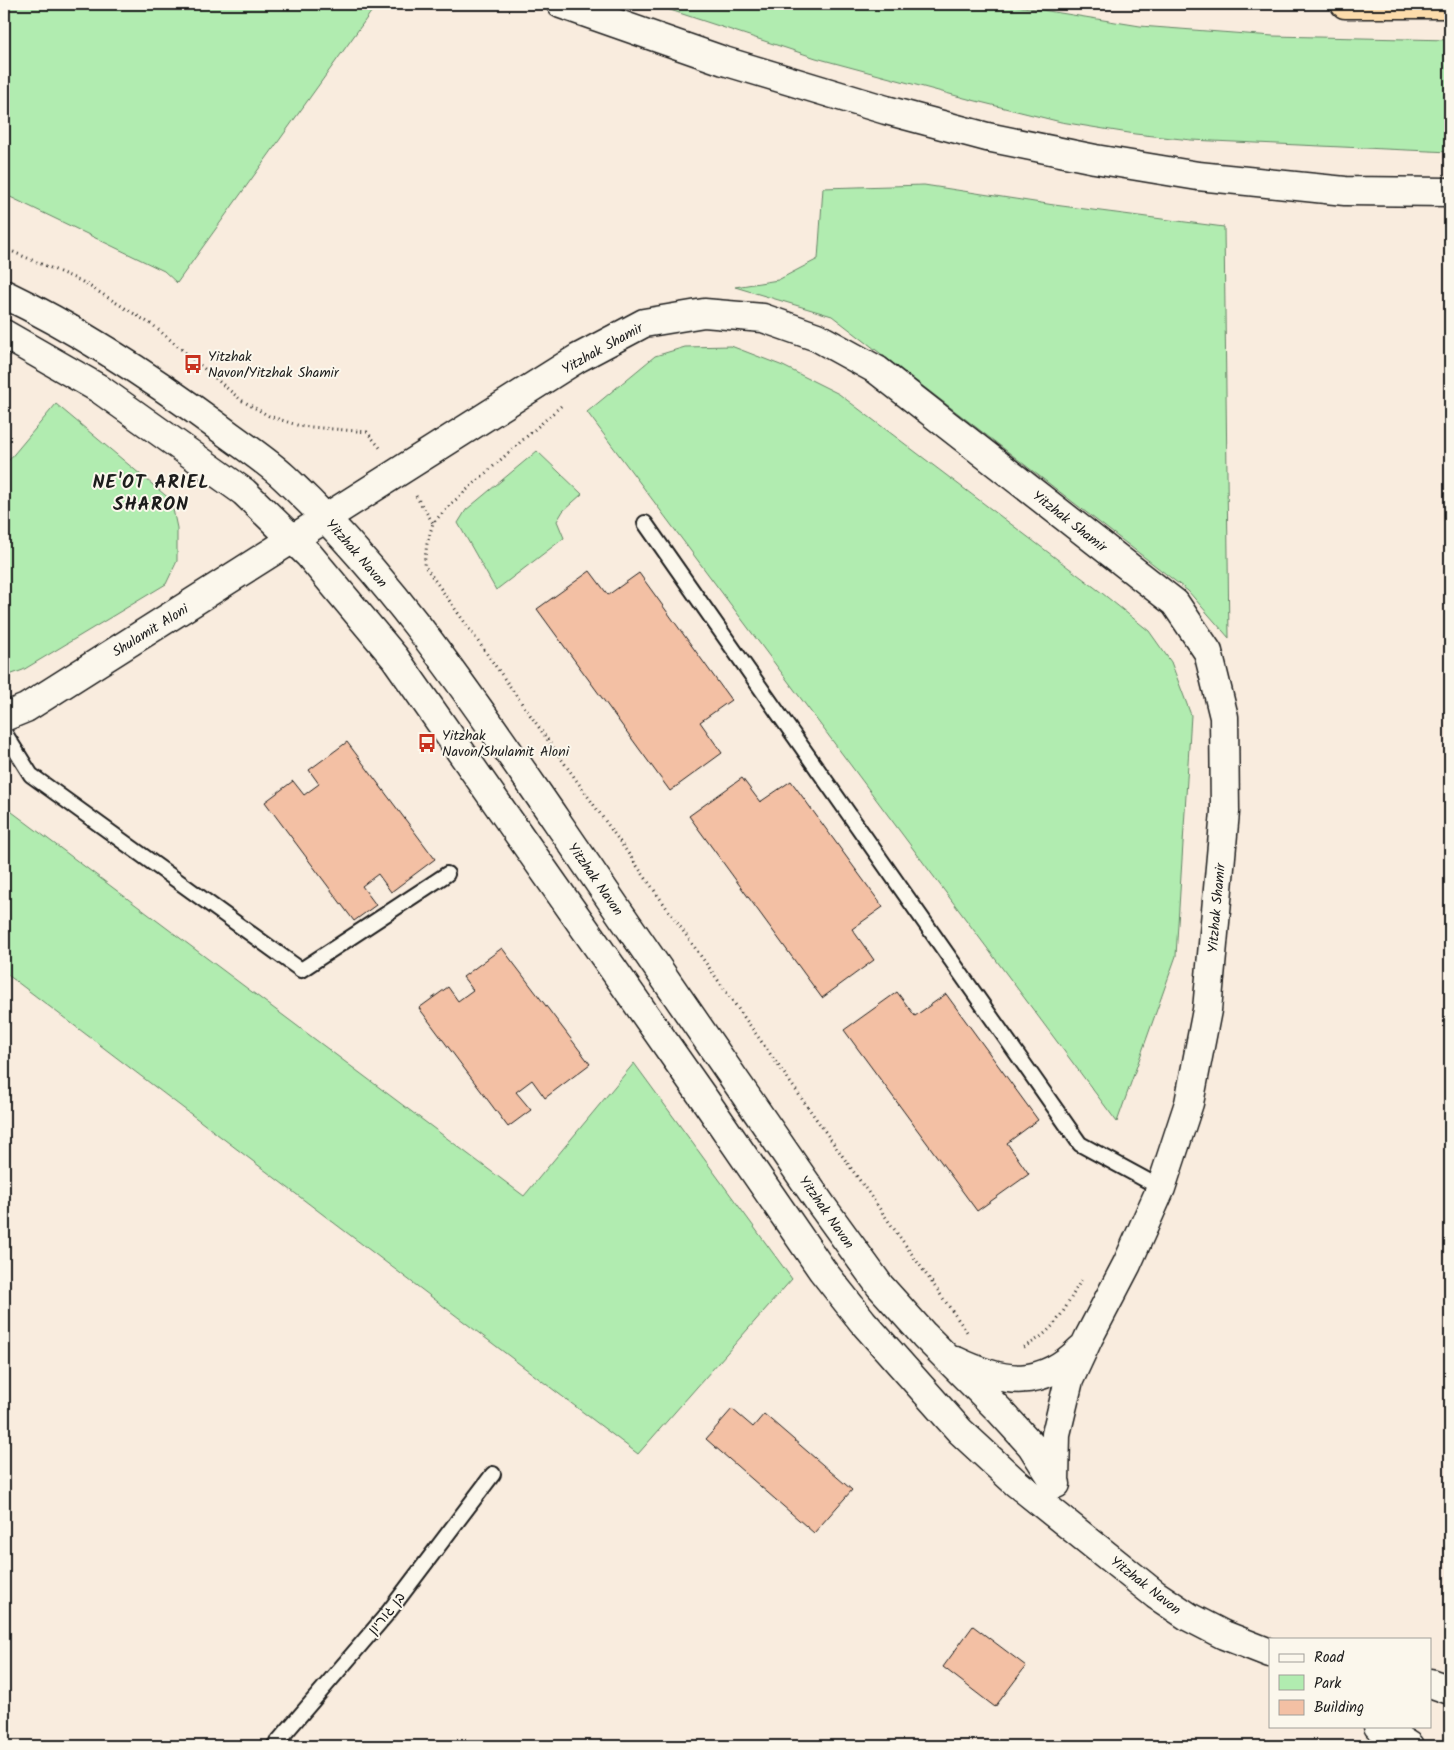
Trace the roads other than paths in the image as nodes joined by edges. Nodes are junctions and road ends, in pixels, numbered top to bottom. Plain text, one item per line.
1 (561, 4) edge
2 (1345, 4) edge
3 (1415, 4) edge
4 (1421, 4) edge
5 (1450, 4) edge
6 (1450, 192) edge
7 (4, 294) edge
8 (4, 334) edge
9 (326, 518) junction
10 (645, 523) dead end
11 (294, 540) junction
12 (4, 717) edge
13 (4, 732) edge
14 (447, 874) dead end
15 (1161, 1188) junction
16 (1089, 1337) junction
17 (946, 1357) junction
18 (493, 1474) dead end
19 (1055, 1482) junction
20 (1104, 1552) junction
21 (1269, 1654) edge
22 (1432, 1684) edge
23 (1450, 1690) edge
24 (1381, 1728) edge
25 (274, 1746) edge
26 (1409, 1746) edge

1 - 6 street
2 - 4 highway
3 - 4 highway
4 - 5 highway
7 - 9 street, Yitzhak Navon
8 - 11 street, Yitzhak Navon
9 - 11 street, Yitzhak Shamir
9 - 15 street, Yitzhak Shamir
9 - 17 street, Yitzhak Navon
10 - 15 lane
11 - 12 street, Shulamit Aloni
11 - 20 street, Yitzhak Navon
13 - 14 lane
15 - 16 street, Yitzhak Shamir
16 - 17 street, Yitzhak Shamir
16 - 19 street, Yitzhak Shamir
17 - 19 street, Yitzhak Navon
18 - 25 lane, בן גוריון
19 - 20 street, Yitzhak Navon
20 - 21 street, Yitzhak Navon
22 - 23 street
24 - 26 street

